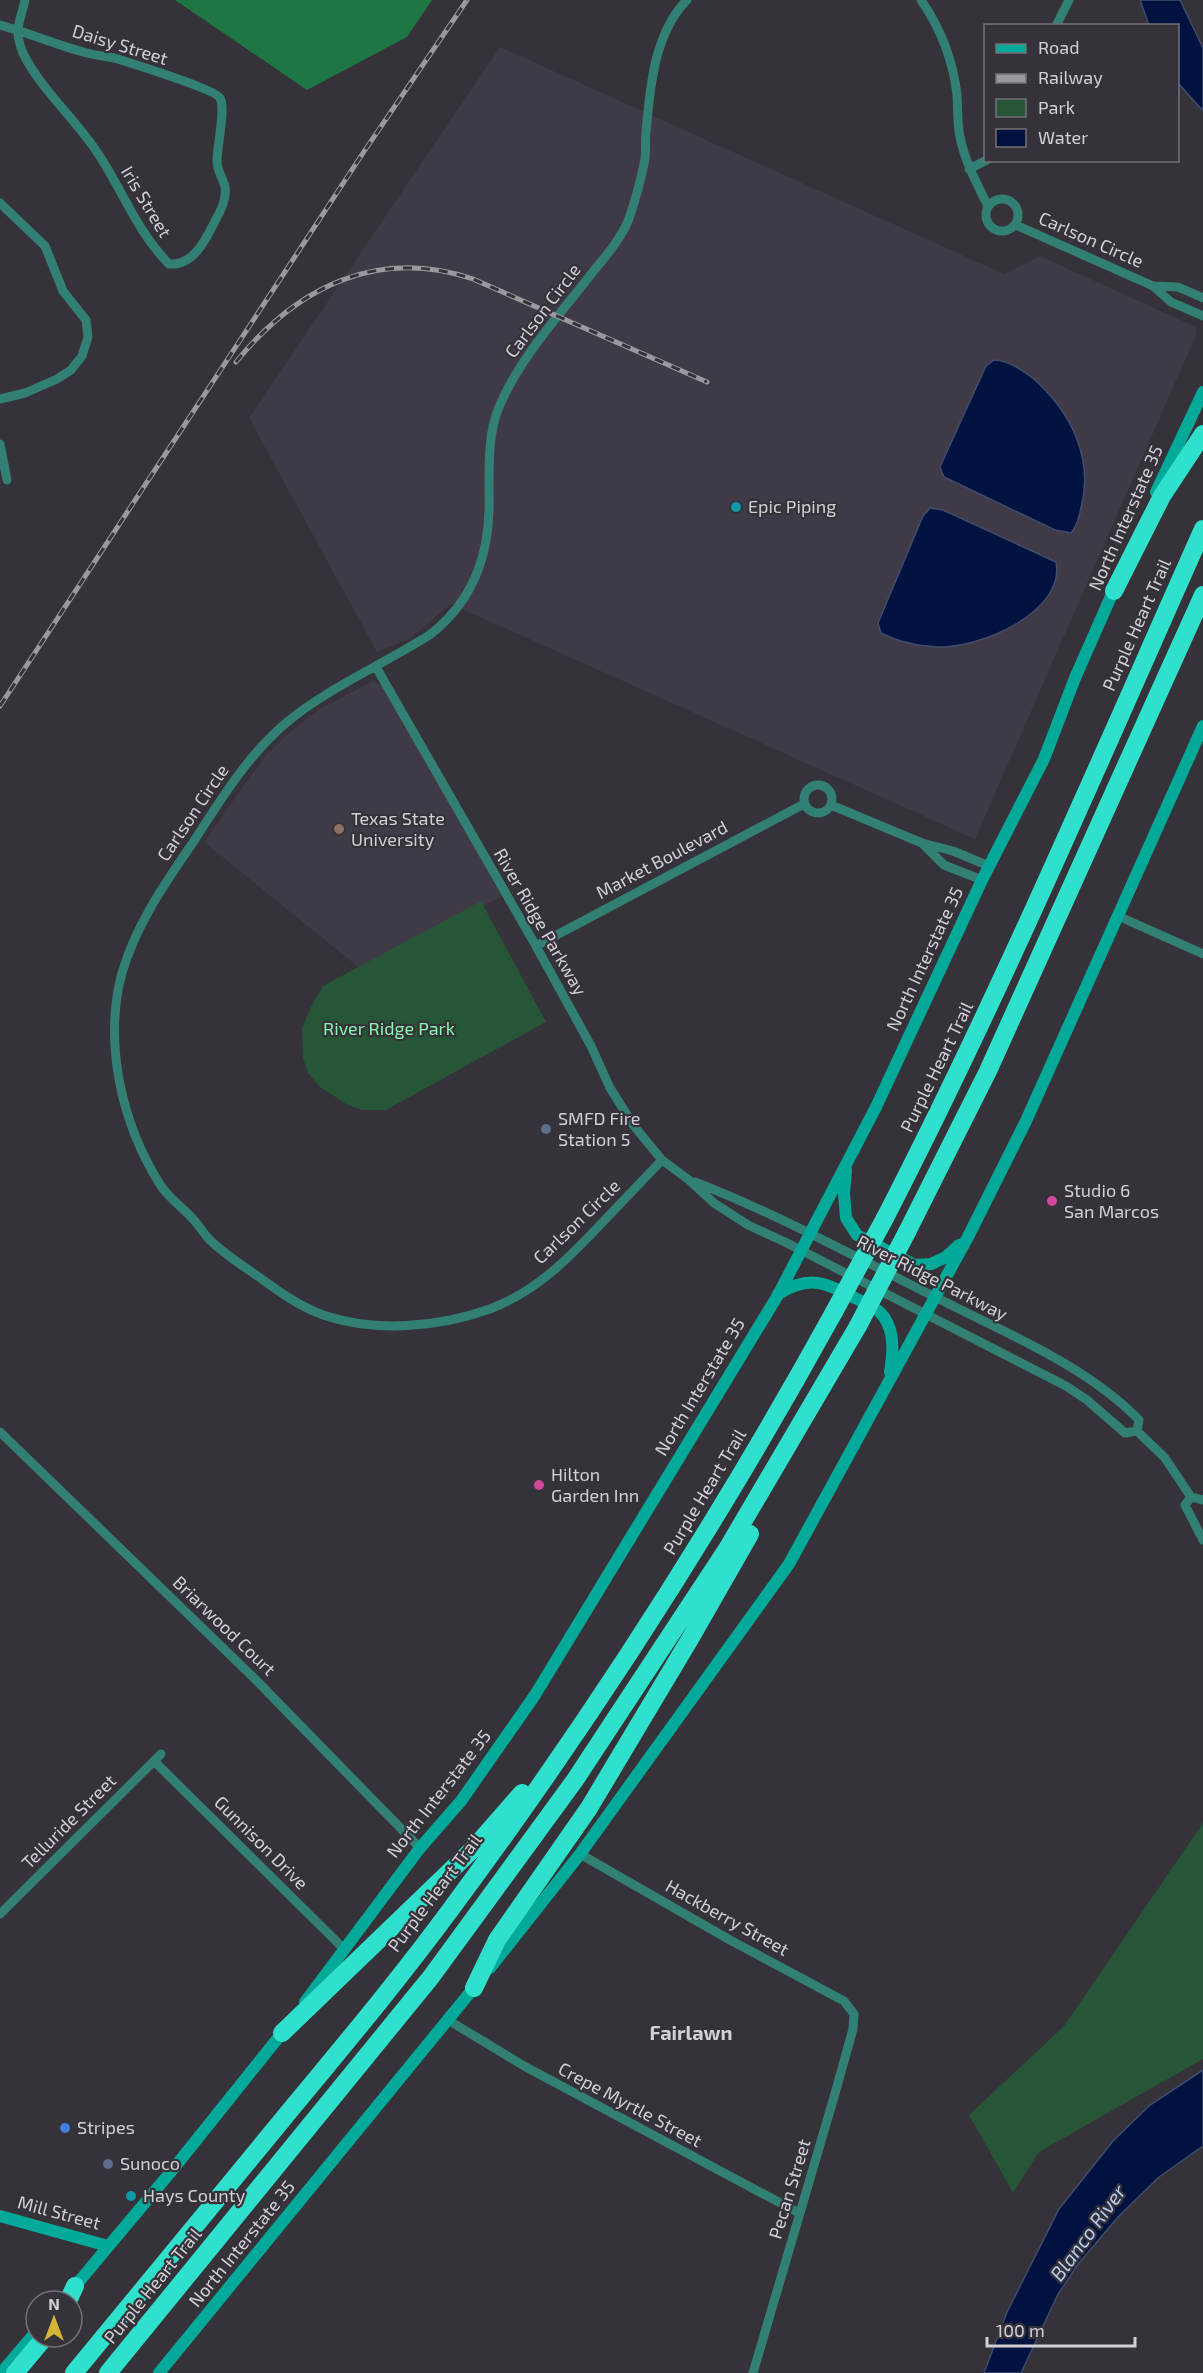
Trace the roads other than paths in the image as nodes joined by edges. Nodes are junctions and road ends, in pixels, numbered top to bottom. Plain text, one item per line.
1 (25, 0) edge
2 (687, 0) edge
3 (921, 0) edge
4 (1069, 0) edge
5 (1057, 24) edge
6 (0, 25) edge
7 (16, 29) junction
8 (222, 107) joint
9 (984, 162) edge
10 (969, 170) junction
11 (0, 203) edge
12 (988, 206) junction
13 (1016, 225) junction
14 (1153, 286) junction
15 (1203, 298) edge
16 (1203, 316) edge
17 (1203, 392) edge
18 (0, 399) edge
19 (1203, 434) edge
20 (0, 444) edge
21 (7, 480) dead end
22 (1203, 529) edge
23 (1114, 591) junction
24 (1203, 595) edge
25 (1203, 617) edge
26 (376, 667) junction
27 (1170, 669) junction
28 (1203, 726) edge
29 (804, 804) junction
30 (831, 805) junction
31 (922, 843) junction
32 (989, 866) junction
33 (982, 880) junction
34 (1118, 916) junction
35 (536, 946) junction
36 (1203, 954) edge
37 (662, 1160) junction
38 (846, 1166) junction
39 (689, 1180) junction
40 (810, 1233) junction
41 (969, 1235) junction
42 (800, 1250) junction
43 (778, 1295) junction
44 (934, 1297) junction
45 (925, 1313) junction
46 (858, 1326) junction
47 (890, 1376) junction
48 (1137, 1431) junction
49 (0, 1432) edge
50 (1191, 1497) junction
51 (1203, 1500) edge
52 (1203, 1540) edge
53 (580, 1725) junction
54 (158, 1758) joint
55 (420, 1848) junction
56 (580, 1854) junction
57 (0, 1914) edge
58 (344, 1949) junction
59 (474, 1988) junction
60 (854, 2014) joint
61 (448, 2020) junction
62 (282, 2033) junction
63 (799, 2213) junction
64 (0, 2216) edge
65 (108, 2246) junction
66 (74, 2289) edge
67 (24, 2346) edge
68 (35, 2349) edge
69 (1, 2373) edge
70 (15, 2373) edge
71 (74, 2373) edge
72 (108, 2373) edge
73 (159, 2373) edge
74 (753, 2373) edge

1 - 7 street
2 - 26 street, Carlson Circle
3 - 10 street, Carlson Circle
4 - 5 street
6 - 7 street, Daisy Street
7 - 8 street, Daisy Street
7 - 8 street, Iris Street
9 - 10 street
10 - 12 street, Carlson Circle
11 - 18 street
12 - 13 street, Carlson Circle
12 - 13 street, Carlson Circle
13 - 14 street, Carlson Circle
14 - 15 street, Carlson Circle
14 - 16 street, Carlson Circle
17 - 23 main road, North Interstate 35
19 - 23 highway
20 - 21 street
22 - 53 highway, Purple Heart Trail, bridge
23 - 32 main road, North Interstate 35
24 - 27 highway, Purple Heart Trail
25 - 27 highway
26 - 35 street, River Ridge Parkway
26 - 37 street, Carlson Circle
27 - 46 highway, Purple Heart Trail, bridge
28 - 34 main road, North Interstate 35
29 - 30 street, Market Boulevard
29 - 30 street, Market Boulevard
29 - 35 street, Market Boulevard
30 - 31 street, Market Boulevard
31 - 32 street, Market Boulevard
31 - 33 street, Market Boulevard
32 - 33 main road, North Interstate 35
33 - 38 main road, North Interstate 35
34 - 36 street
34 - 41 main road, North Interstate 35
35 - 37 street, River Ridge Parkway
37 - 39 street, River Ridge Parkway
38 - 40 main road, North Interstate 35
38 - 41 main road
39 - 40 street, River Ridge Parkway
39 - 42 street, River Ridge Parkway
40 - 42 main road, North Interstate 35
40 - 44 street, River Ridge Parkway
41 - 44 main road, North Interstate 35
42 - 43 main road, North Interstate 35
42 - 45 street, River Ridge Parkway
43 - 47 main road
43 - 55 main road, North Interstate 35
44 - 45 main road, North Interstate 35
44 - 48 street, River Ridge Parkway
45 - 47 main road, North Interstate 35
45 - 48 street, River Ridge Parkway
46 - 59 highway
46 - 72 highway, Purple Heart Trail
47 - 56 main road, North Interstate 35
48 - 50 street, River Ridge Parkway
49 - 55 street, Briarwood Court
50 - 51 street
50 - 52 street, River Ridge Parkway
53 - 62 highway
53 - 71 highway, Purple Heart Trail
54 - 57 street, Telluride Street
54 - 58 street, Gunnison Drive
55 - 58 main road, North Interstate 35
56 - 59 main road, North Interstate 35
56 - 60 street, Hackberry Street
58 - 62 main road, North Interstate 35
59 - 61 main road, North Interstate 35
60 - 63 street, Pecan Street
61 - 63 street, Crepe Myrtle Street
61 - 73 main road, North Interstate 35
62 - 65 main road, North Interstate 35
63 - 74 street, Pecan Street
64 - 65 main road, Mill Street
65 - 66 main road, North Interstate 35
67 - 69 main road
68 - 70 highway

